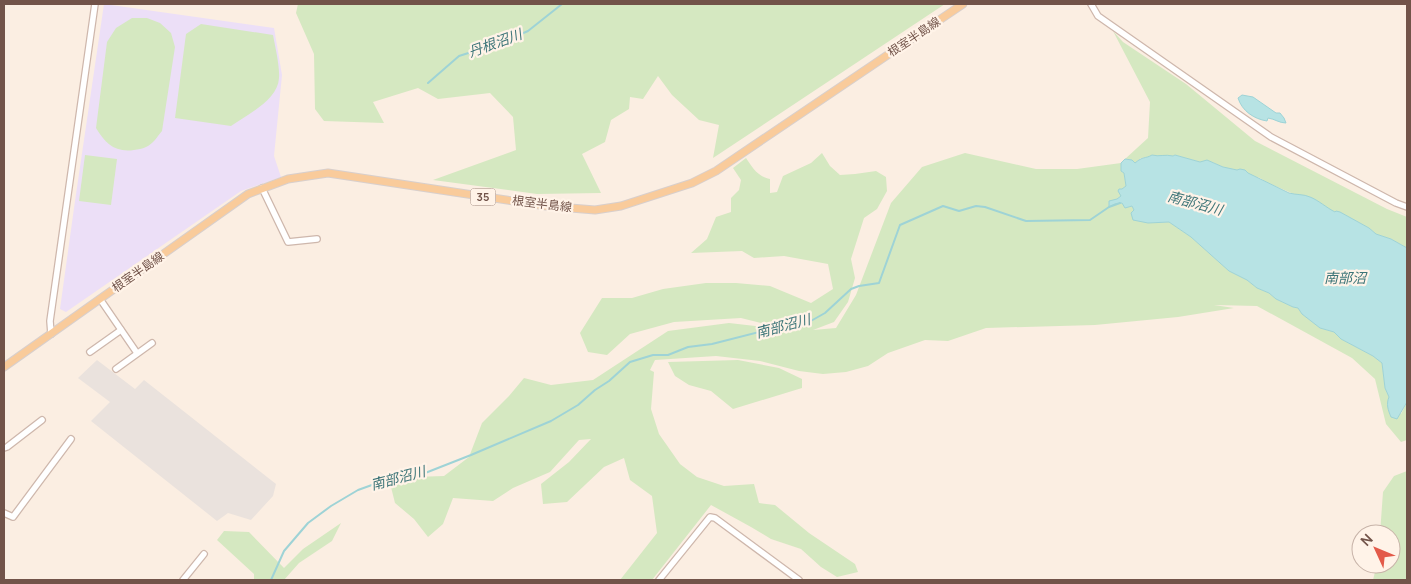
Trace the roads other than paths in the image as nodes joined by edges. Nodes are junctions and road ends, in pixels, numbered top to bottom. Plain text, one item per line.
1 (96, 4) edge
2 (964, 4) edge
3 (1091, 4) edge
4 (262, 188) junction
5 (1407, 207) edge
6 (317, 239) dead end
7 (100, 298) junction
8 (121, 330) junction
9 (51, 334) junction
10 (152, 343) dead end
11 (90, 352) dead end
12 (137, 353) junction
13 (4, 367) edge
14 (116, 368) dead end
15 (42, 420) dead end
16 (71, 439) dead end
17 (4, 448) edge
18 (4, 513) edge
19 (204, 554) dead end
20 (183, 580) edge
21 (659, 580) edge
22 (799, 580) edge

1 - 9 street
2 - 4 main road, 根室半島線 / 35
3 - 5 street
4 - 6 street
4 - 7 main road, 根室半島線 / 35
7 - 8 street
7 - 9 main road, 根室半島線 / 35
8 - 11 street
8 - 12 street
9 - 13 main road, 根室半島線 / 35
10 - 12 street
12 - 14 street
15 - 17 street
16 - 18 street
19 - 20 street
21 - 22 street

